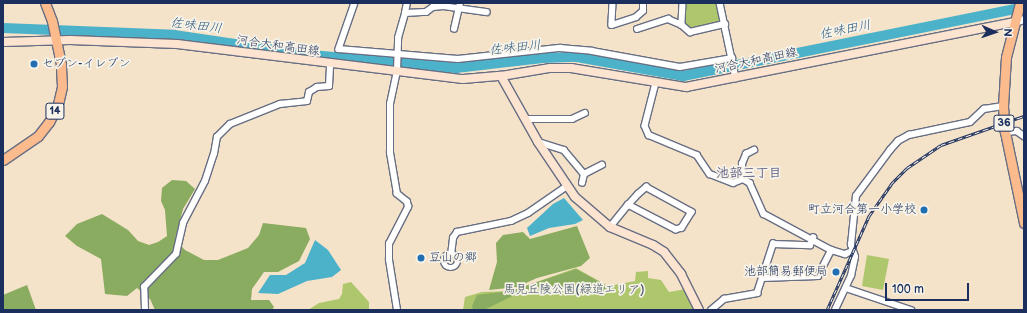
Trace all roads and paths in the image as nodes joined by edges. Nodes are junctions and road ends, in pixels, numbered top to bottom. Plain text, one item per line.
1 (355, 3) edge
2 (407, 3) edge
3 (613, 3) edge
4 (643, 3) edge
5 (683, 3) edge
6 (720, 3) edge
7 (1020, 3) edge
8 (44, 4) edge
9 (433, 5) edge
10 (460, 6) edge
11 (487, 12) dead end
12 (405, 13) junction
13 (1018, 20) edge
14 (725, 24) junction
15 (682, 25) junction
16 (454, 29) dead end
17 (637, 29) dead end
18 (56, 37) junction
19 (3, 42) edge
20 (398, 53) junction
21 (732, 58) junction
22 (330, 65) junction
23 (397, 71) junction
24 (501, 76) junction
25 (736, 78) junction
26 (656, 83) junction
27 (1003, 106) junction
28 (585, 113) dead end
29 (525, 119) junction
30 (1005, 132) junction
31 (1024, 136) edge
32 (538, 142) junction
33 (754, 150) dead end
34 (3, 160) edge
35 (602, 164) dead end
36 (584, 174) junction
37 (743, 179) junction
38 (582, 183) dead end
39 (567, 186) junction
40 (628, 205) junction
41 (1024, 223) edge
42 (610, 227) junction
43 (813, 238) junction
44 (831, 250) junction
45 (852, 251) junction
46 (451, 255) dead end
47 (762, 278) junction
48 (846, 288) junction
49 (145, 310) edge
50 (397, 310) edge
51 (699, 310) edge
52 (711, 310) edge
53 (835, 310) edge
54 (911, 310) edge

1 - 20 street
2 - 12 street
3 - 4 street
5 - 15 street
6 - 14 street
7 - 13 main road, 36
8 - 18 main road, 14
9 - 10 street
9 - 12 street
10 - 11 street
10 - 16 street
12 - 20 street
13 - 25 main road, 河合大和高田線
13 - 27 main road, 36
14 - 15 street
14 - 21 street
15 - 17 street
18 - 19 main road, 河合大和高田線
18 - 22 main road, 河合大和高田線
18 - 34 main road, 14
20 - 21 street
20 - 23 street
21 - 25 street
22 - 23 main road, 河合大和高田線
22 - 49 street
23 - 24 main road, 河合大和高田線
23 - 50 street
24 - 26 main road, 河合大和高田線
24 - 29 main road
25 - 26 main road, 河合大和高田線
26 - 37 street
27 - 30 main road, 36
27 - 45 street
28 - 29 street
29 - 32 main road
30 - 31 street
30 - 41 main road, 36
32 - 36 street
32 - 39 main road
33 - 37 street
35 - 36 street
36 - 38 street
37 - 43 street
39 - 42 main road
39 - 46 street
40 - 40 street
40 - 42 street
42 - 51 main road
43 - 44 street
43 - 47 street
44 - 45 street
44 - 47 street
45 - 48 street
47 - 52 street
48 - 53 street
48 - 54 street

